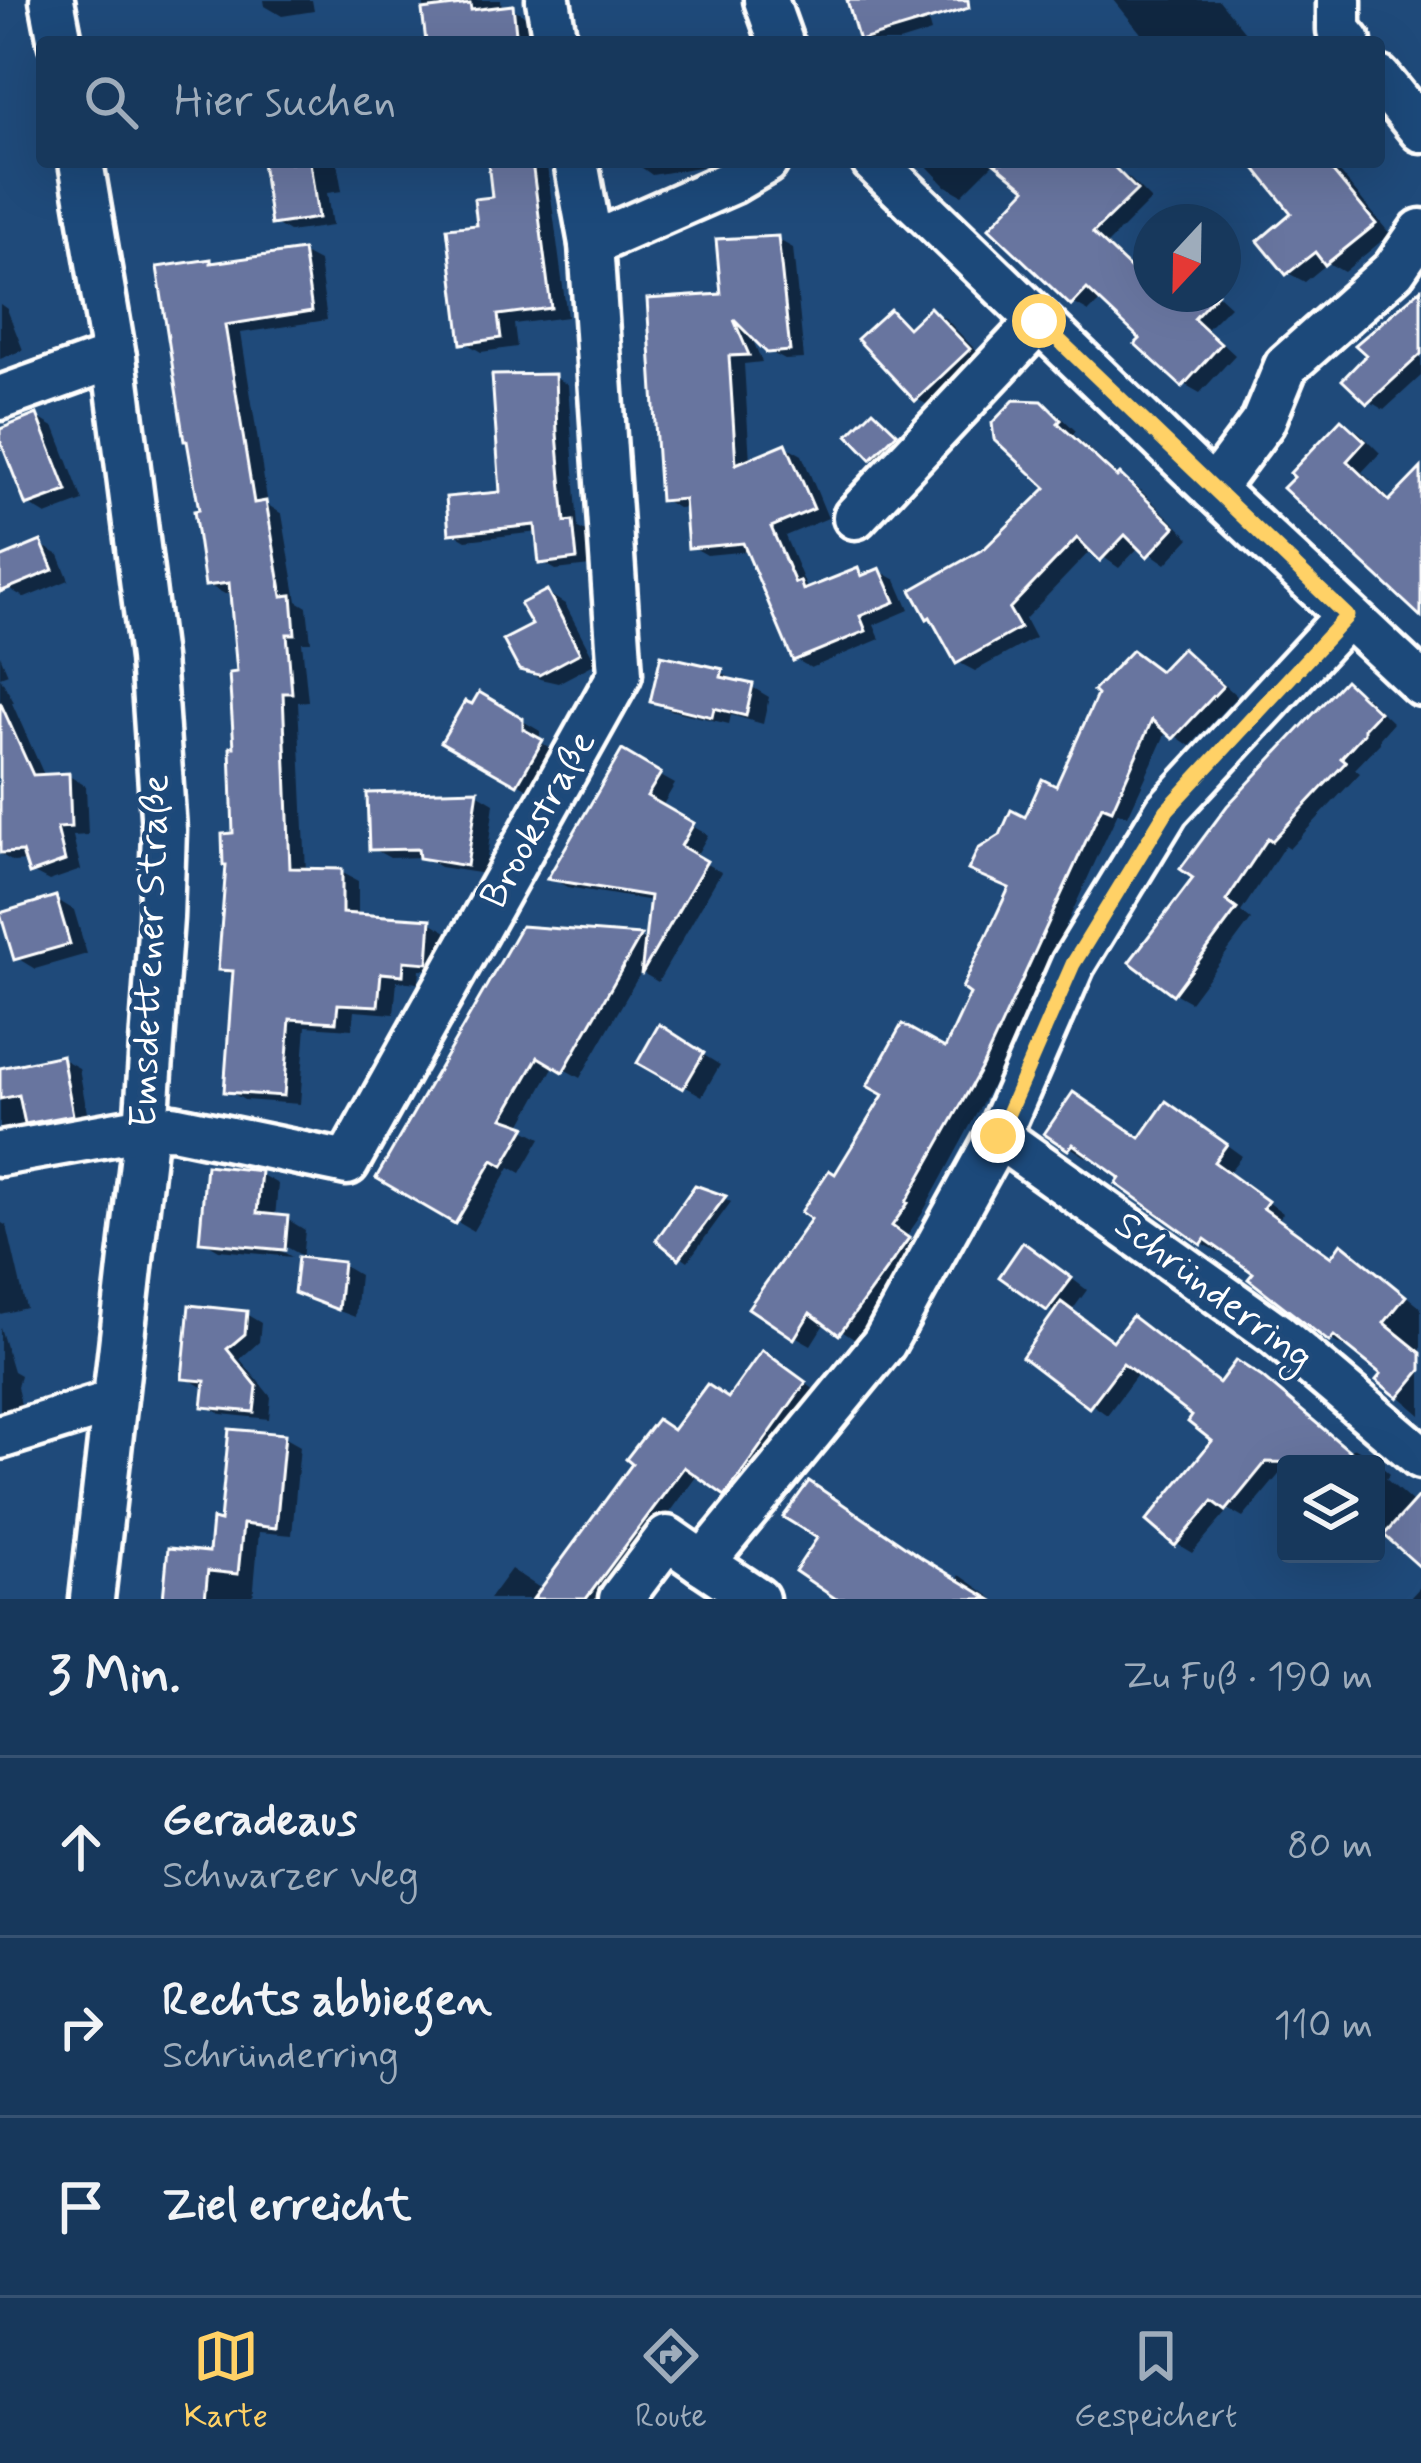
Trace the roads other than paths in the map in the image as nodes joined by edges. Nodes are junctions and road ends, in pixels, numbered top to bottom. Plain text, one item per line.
1 (52, 0) edge
2 (548, 0) edge
3 (766, 0) edge
4 (1339, 0) edge
5 (59, 36) edge
6 (554, 36) edge
7 (779, 36) edge
8 (1344, 36) edge
9 (1385, 85) edge
10 (1421, 130) edge
11 (83, 168) edge
12 (577, 168) edge
13 (756, 168) edge
14 (880, 168) edge
15 (1421, 231) edge
16 (591, 244) junction
17 (1039, 321) junction
18 (114, 357) junction
19 (0, 398) edge
20 (1213, 489) junction
21 (855, 517) dead end
22 (1347, 616) junction
23 (1421, 684) edge
24 (146, 1127) junction
25 (998, 1136) junction
26 (0, 1154) edge
27 (113, 1402) junction
28 (0, 1437) edge
29 (1421, 1457) edge
30 (703, 1563) junction
31 (92, 1599) edge
32 (621, 1599) edge
33 (758, 1599) edge

1 - 5 street
2 - 6 street
3 - 7 street
4 - 8 street
9 - 10 street
11 - 18 street, Emsdettener Straße
12 - 16 street, Brookstraße
13 - 16 street
14 - 17 street
15 - 20 street
16 - 24 street, Brookstraße
17 - 20 street
17 - 21 street
18 - 19 street
18 - 24 street, Emsdettener Straße
20 - 22 street
22 - 23 street
22 - 25 street
24 - 26 street
24 - 27 street, Emsdettener Straße
25 - 29 street, Schründerring
25 - 30 street
27 - 28 street
27 - 31 street, Emsdettener Straße
30 - 32 street
30 - 33 street

